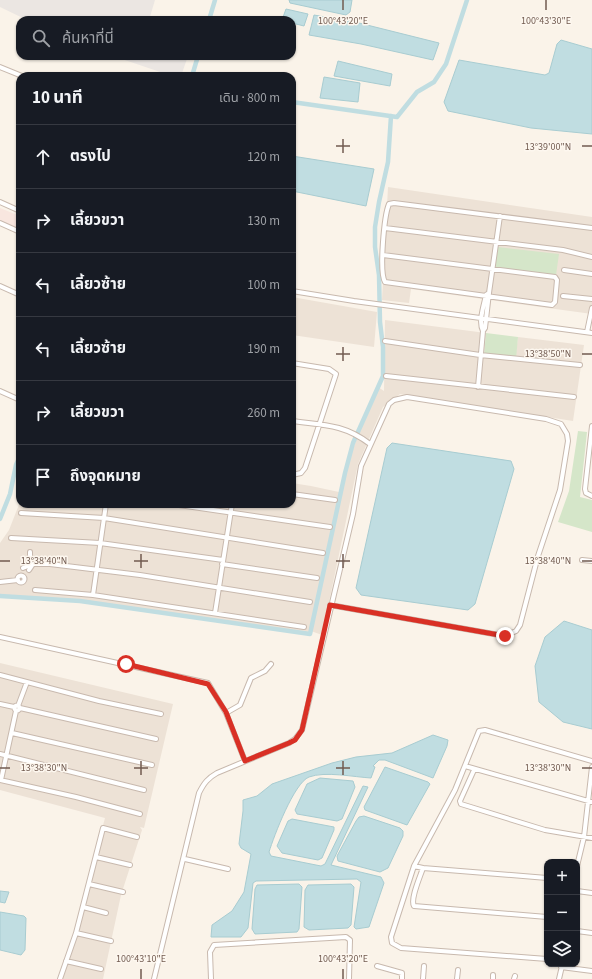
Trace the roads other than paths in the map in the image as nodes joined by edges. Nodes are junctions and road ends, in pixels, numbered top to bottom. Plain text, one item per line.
1 (0, 66) edge
2 (16, 73) edge
3 (0, 202) edge
4 (16, 209) edge
5 (500, 216) junction
6 (0, 223) edge
7 (385, 228) junction
8 (592, 228) edge
9 (16, 230) edge
10 (497, 242) junction
11 (383, 255) junction
12 (592, 257) edge
13 (492, 270) junction
14 (564, 270) dead end
15 (592, 274) edge
16 (0, 286) edge
17 (296, 292) edge
18 (16, 293) edge
19 (488, 295) junction
20 (563, 296) dead end
21 (592, 299) edge
22 (592, 308) edge
23 (484, 319) junction
24 (590, 332) edge
25 (384, 341) dead end
26 (480, 355) junction
27 (296, 364) edge
28 (580, 365) dead end
29 (386, 376) dead end
30 (478, 387) junction
31 (0, 391) edge
32 (574, 397) dead end
33 (16, 398) edge
34 (296, 421) edge
35 (320, 425) junction
36 (592, 426) edge
37 (592, 433) edge
38 (370, 444) junction
39 (590, 464) edge
40 (296, 474) edge
41 (296, 495) edge
42 (592, 496) edge
43 (335, 500) dead end
44 (105, 508) edge
45 (198, 508) edge
46 (231, 508) edge
47 (21, 513) dead end
48 (230, 513) junction
49 (104, 518) junction
50 (330, 527) dead end
51 (11, 538) dead end
52 (226, 538) junction
53 (100, 543) junction
54 (30, 552) dead end
55 (323, 553) dead end
56 (582, 560) dead end
57 (592, 561) edge
58 (223, 562) junction
59 (96, 570) junction
60 (26, 571) junction
61 (317, 578) dead end
62 (0, 582) edge
63 (219, 587) junction
64 (35, 590) dead end
65 (93, 595) junction
66 (310, 602) dead end
67 (330, 605) junction
68 (215, 613) junction
69 (304, 627) dead end
70 (0, 636) edge
71 (271, 664) dead end
72 (0, 675) edge
73 (27, 682) junction
74 (0, 704) edge
75 (17, 708) junction
76 (226, 712) junction
77 (161, 714) dead end
78 (12, 733) junction
79 (156, 739) dead end
80 (0, 754) edge
81 (8, 755) junction
82 (245, 761) junction
83 (592, 761) edge
84 (152, 765) dead end
85 (465, 766) junction
86 (592, 767) edge
87 (474, 770) junction
88 (1, 780) edge
89 (144, 790) dead end
90 (590, 801) edge
91 (140, 814) dead end
92 (137, 837) dead end
93 (584, 837) junction
94 (592, 838) edge
95 (96, 858) junction
96 (185, 859) junction
97 (579, 859) edge
98 (130, 865) dead end
99 (414, 866) junction
100 (424, 868) junction
101 (228, 869) dead end
102 (544, 878) edge
103 (89, 884) junction
104 (580, 891) edge
105 (123, 892) dead end
106 (592, 893) edge
107 (83, 907) junction
108 (106, 913) dead end
109 (544, 917) edge
110 (580, 931) edge
111 (76, 933) junction
112 (592, 933) edge
113 (111, 941) dead end
114 (544, 959) edge
115 (66, 961) junction
116 (376, 966) dead end
117 (424, 966) dead end
118 (562, 967) edge
119 (574, 967) edge
120 (101, 969) dead end
121 (458, 970) dead end
122 (592, 972) edge
123 (60, 979) edge
124 (154, 979) edge
125 (211, 979) edge
126 (349, 979) edge
127 (402, 979) edge
128 (423, 979) edge
129 (457, 979) edge
130 (559, 979) edge

1 - 2 street
3 - 4 street
5 - 7 street
5 - 8 street
5 - 10 street
6 - 9 street
7 - 10 street
7 - 11 street
10 - 12 street
10 - 13 street
11 - 13 street
11 - 19 street
13 - 19 street
13 - 19 street
14 - 15 street
16 - 18 street
17 - 23 street
19 - 23 street
20 - 21 street
22 - 24 street
23 - 24 street
23 - 26 street
25 - 26 street
26 - 28 street
26 - 30 street
27 - 35 street
29 - 30 street
30 - 32 street
31 - 33 street
34 - 35 street
35 - 38 street
35 - 40 street
36 - 37 street
37 - 39 street
38 - 67 street
38 - 67 street
39 - 42 street
41 - 43 street
44 - 49 street
45 - 48 street
46 - 48 street
47 - 49 street
48 - 50 street
48 - 52 street
49 - 52 street
49 - 53 street
51 - 53 street
52 - 55 street
52 - 58 street
53 - 58 street
53 - 59 street
54 - 60 street
56 - 57 street
58 - 61 street
58 - 63 street
59 - 60 street
59 - 63 street
59 - 65 street
60 - 62 street
63 - 66 street
63 - 68 street
64 - 65 street
65 - 68 street
67 - 82 street
68 - 69 street
70 - 76 street
71 - 76 street
72 - 73 street
73 - 75 street
73 - 77 street
74 - 75 street
75 - 78 street
75 - 79 street
76 - 82 street
78 - 81 street
78 - 84 street
80 - 81 street
81 - 88 street
81 - 89 street
82 - 96 street
83 - 85 street
85 - 87 street
85 - 99 street
86 - 90 street
87 - 90 street
87 - 93 street
88 - 91 street
90 - 93 street
92 - 95 street
93 - 94 street
93 - 97 street
95 - 98 street
95 - 103 street
96 - 101 street
96 - 124 street
99 - 100 street
99 - 114 street
100 - 102 street
100 - 109 street
103 - 105 street
103 - 107 street
104 - 106 street
107 - 108 street
107 - 111 street
110 - 112 street
111 - 113 street
111 - 115 street
115 - 120 street
115 - 123 street
116 - 127 street
117 - 128 street
118 - 130 street
119 - 122 street
121 - 129 street
125 - 126 street

